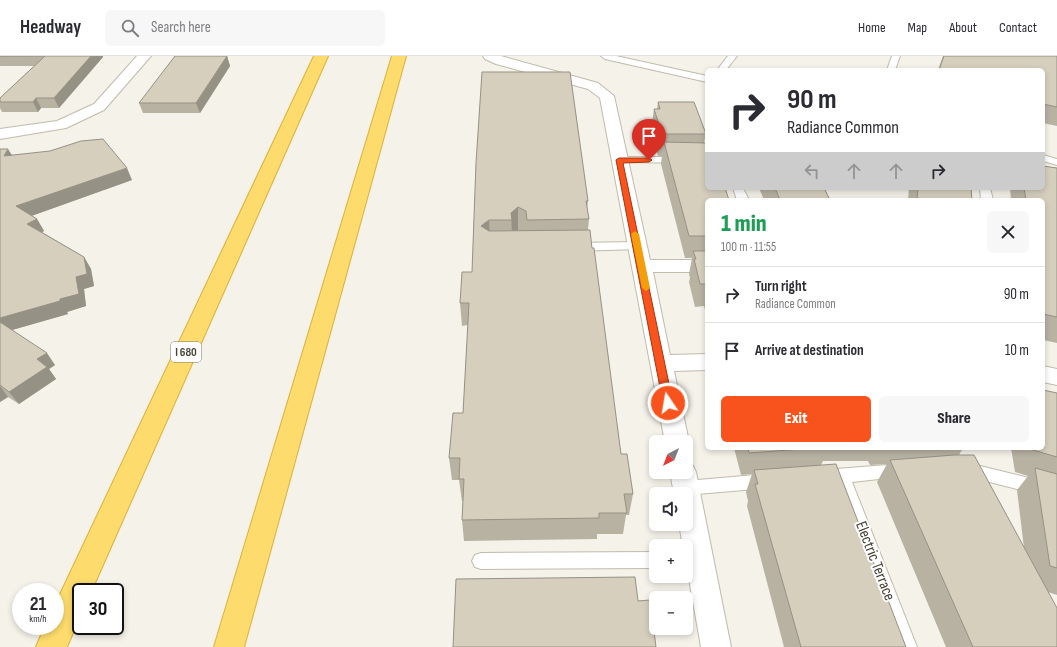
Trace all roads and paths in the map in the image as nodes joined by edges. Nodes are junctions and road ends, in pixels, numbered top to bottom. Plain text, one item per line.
1 (144, 56) edge
2 (321, 56) edge
3 (399, 56) edge
4 (490, 56) edge
5 (733, 56) edge
6 (610, 57) edge
7 (897, 57) edge
8 (723, 68) edge
9 (892, 68) edge
10 (705, 79) edge
11 (0, 134) edge
12 (1045, 159) edge
13 (619, 160) junction
14 (705, 160) edge
15 (1057, 162) edge
16 (559, 247) edge
17 (640, 256) junction
18 (705, 266) edge
19 (705, 362) edge
20 (660, 363) junction
21 (1045, 374) edge
22 (1057, 377) edge
23 (675, 435) edge
24 (947, 468) edge
25 (916, 470) edge
26 (842, 476) junction
27 (811, 478) edge
28 (685, 480) edge
29 (780, 480) edge
30 (1057, 492) edge
31 (691, 539) edge
32 (693, 559) edge
33 (649, 560) edge
34 (481, 561) dead end
35 (51, 647) edge
36 (229, 647) edge
37 (716, 647) edge
38 (907, 647) edge

1 - 11 street
2 - 35 highway, I 680
3 - 36 highway
4 - 13 street
5 - 8 lane
6 - 10 lane
7 - 9 lane
12 - 15 lane
13 - 14 lane
13 - 17 street
16 - 17 lane
17 - 18 street
17 - 20 street
19 - 20 street
20 - 23 street
21 - 22 street
24 - 30 lane
25 - 26 lane
26 - 27 lane
26 - 38 lane, Electric Terrace
28 - 29 lane
28 - 31 street
32 - 37 street
33 - 34 lane

